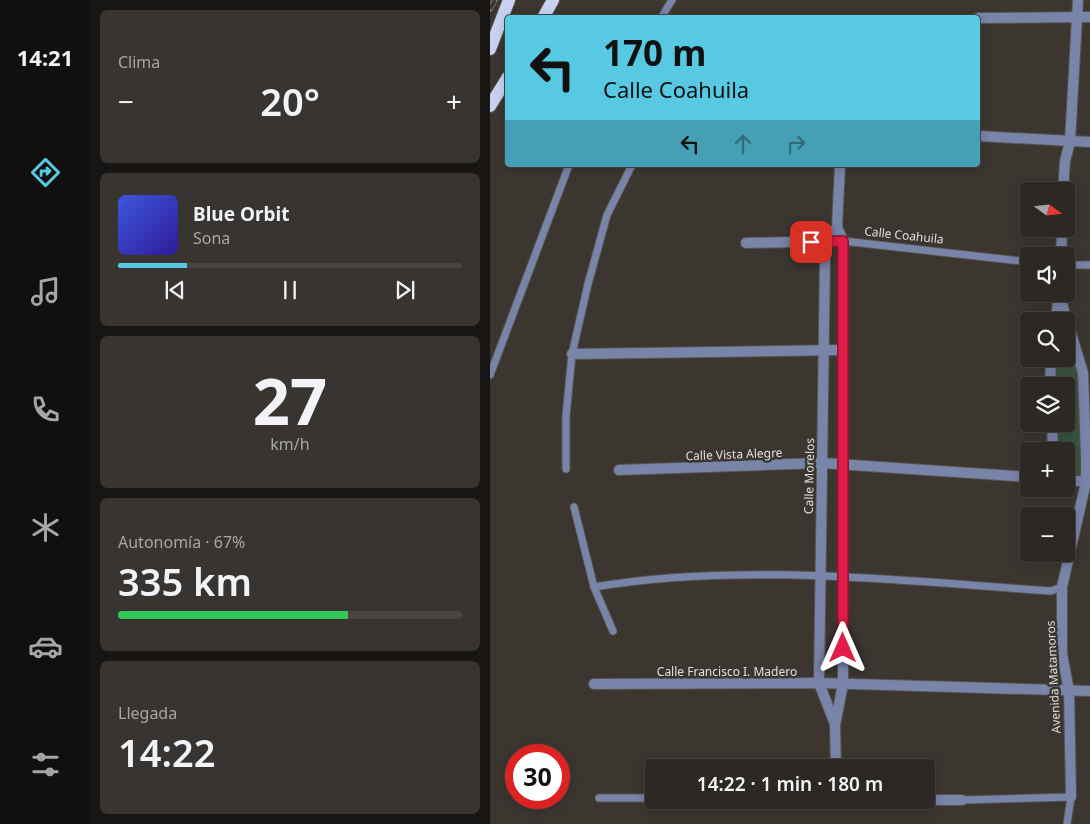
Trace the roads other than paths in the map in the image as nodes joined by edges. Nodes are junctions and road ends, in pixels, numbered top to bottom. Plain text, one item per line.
1 (510, 0) edge
2 (553, 0) edge
3 (672, 0) edge
4 (1078, 0) edge
5 (545, 15) edge
6 (663, 15) edge
7 (1077, 16) junction
8 (1090, 17) edge
9 (980, 18) edge
10 (490, 49) edge
11 (505, 82) edge
12 (490, 106) edge
13 (980, 136) edge
14 (1070, 142) junction
15 (1090, 142) edge
16 (568, 167) edge
17 (631, 167) edge
18 (840, 167) edge
19 (1064, 182) edge
20 (837, 227) junction
21 (843, 241) junction
22 (827, 242) junction
23 (746, 243) dead end
24 (1020, 261) edge
25 (1075, 265) edge
26 (1090, 265) edge
27 (1061, 302) edge
28 (823, 350) junction
29 (843, 350) junction
30 (572, 354) junction
31 (1087, 373) edge
32 (490, 374) edge
33 (822, 463) junction
34 (843, 464) junction
35 (566, 469) dead end
36 (619, 470) dead end
37 (1020, 476) edge
38 (1075, 479) edge
39 (1088, 482) edge
40 (574, 507) dead end
41 (820, 577) junction
42 (843, 577) junction
43 (594, 587) junction
44 (1062, 587) junction
45 (613, 631) dead end
46 (819, 683) junction
47 (594, 684) dead end
48 (843, 684) junction
49 (1069, 691) junction
50 (1090, 691) edge
51 (835, 725) junction
52 (836, 759) edge
53 (1070, 797) junction
54 (599, 798) dead end
55 (645, 798) edge
56 (935, 800) edge
57 (962, 800) joint
58 (1067, 824) edge

1 - 10 main road
2 - 5 main road
3 - 6 lane
4 - 7 street
7 - 8 street
7 - 9 street
7 - 14 street
11 - 12 main road
13 - 14 street
14 - 15 street
14 - 19 street
16 - 32 lane
17 - 30 lane
18 - 20 street, Calle Morelos
20 - 21 street, Calle Morelos
20 - 22 street, Calle Morelos
21 - 22 street, Calle Coahuila
21 - 24 lane, Calle Coahuila
21 - 29 street, Calle Morelos
22 - 23 street, Calle Coahuila
22 - 28 street, Calle Morelos
25 - 26 lane
27 - 31 street, Avenida Matamoros
28 - 29 street
28 - 30 street
28 - 33 street, Calle Morelos
29 - 34 street, Calle Morelos
30 - 35 lane
31 - 39 street, Avenida Matamoros
33 - 34 street, Calle Vista Alegre
33 - 36 street, Calle Vista Alegre
33 - 41 street, Calle Morelos
34 - 37 street, Calle Vista Alegre
34 - 42 street, Calle Morelos
38 - 39 street
39 - 44 street, Avenida Matamoros
40 - 43 lane
41 - 42 lane
41 - 43 lane
41 - 46 street, Calle Morelos
42 - 44 lane
42 - 48 street, Calle Morelos
43 - 45 lane
44 - 49 street, Avenida Matamoros
46 - 47 street, Calle Francisco I. Madero
46 - 48 street, Calle Francisco I. Madero
46 - 51 street, Calle Morelos
48 - 49 street, Calle Francisco I. Madero
48 - 51 street, Calle Morelos
49 - 50 street, Calle Francisco I. Madero
49 - 53 street, Avenida Matamoros
51 - 52 street, Calle Morelos
53 - 57 lane
53 - 58 lane, Avenida Matamoros
54 - 55 lane
56 - 57 street

